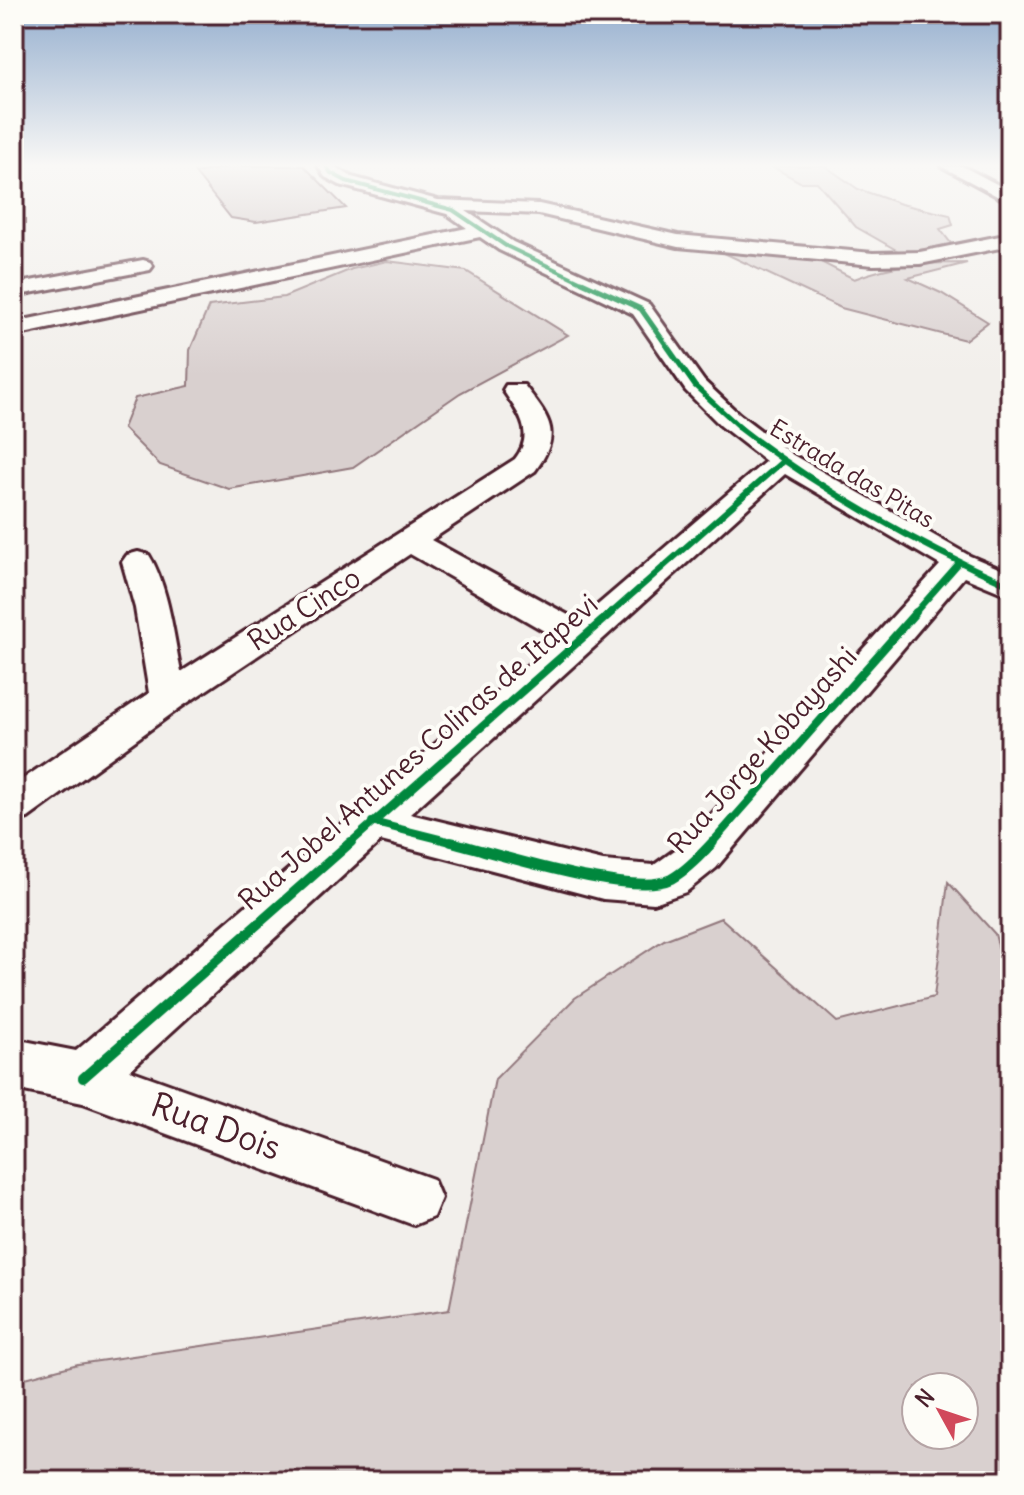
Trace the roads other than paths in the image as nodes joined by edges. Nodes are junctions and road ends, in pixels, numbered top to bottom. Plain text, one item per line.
1 (426, 236) edge
2 (493, 236) edge
3 (657, 236) edge
4 (1010, 240) edge
5 (143, 266) dead end
6 (14, 290) edge
7 (14, 329) edge
8 (515, 390) dead end
9 (783, 461) junction
10 (409, 541) junction
11 (138, 562) dead end
12 (959, 563) junction
13 (1010, 585) edge
14 (582, 638) junction
15 (168, 698) junction
16 (14, 806) edge
17 (372, 822) junction
18 (14, 1064) edge
19 (83, 1078) junction
20 (414, 1198) dead end

1 - 7 street
2 - 9 street, Estrada das Pitas
3 - 4 street
5 - 6 street
8 - 10 street, Rua Cinco
9 - 12 street, Estrada das Pitas
9 - 14 street, Rua Jobel Antunes Colinas de Itapevi
10 - 14 street
10 - 15 street, Rua Cinco
11 - 15 street
12 - 13 street, Estrada das Pitas
12 - 17 street, Rua Jorge Kobayashi
14 - 17 street, Rua Jobel Antunes Colinas de Itapevi
15 - 16 street, Rua Cinco
17 - 19 street, Rua Jobel Antunes Colinas de Itapevi
18 - 19 street, Rua Dois
19 - 20 street, Rua Dois

